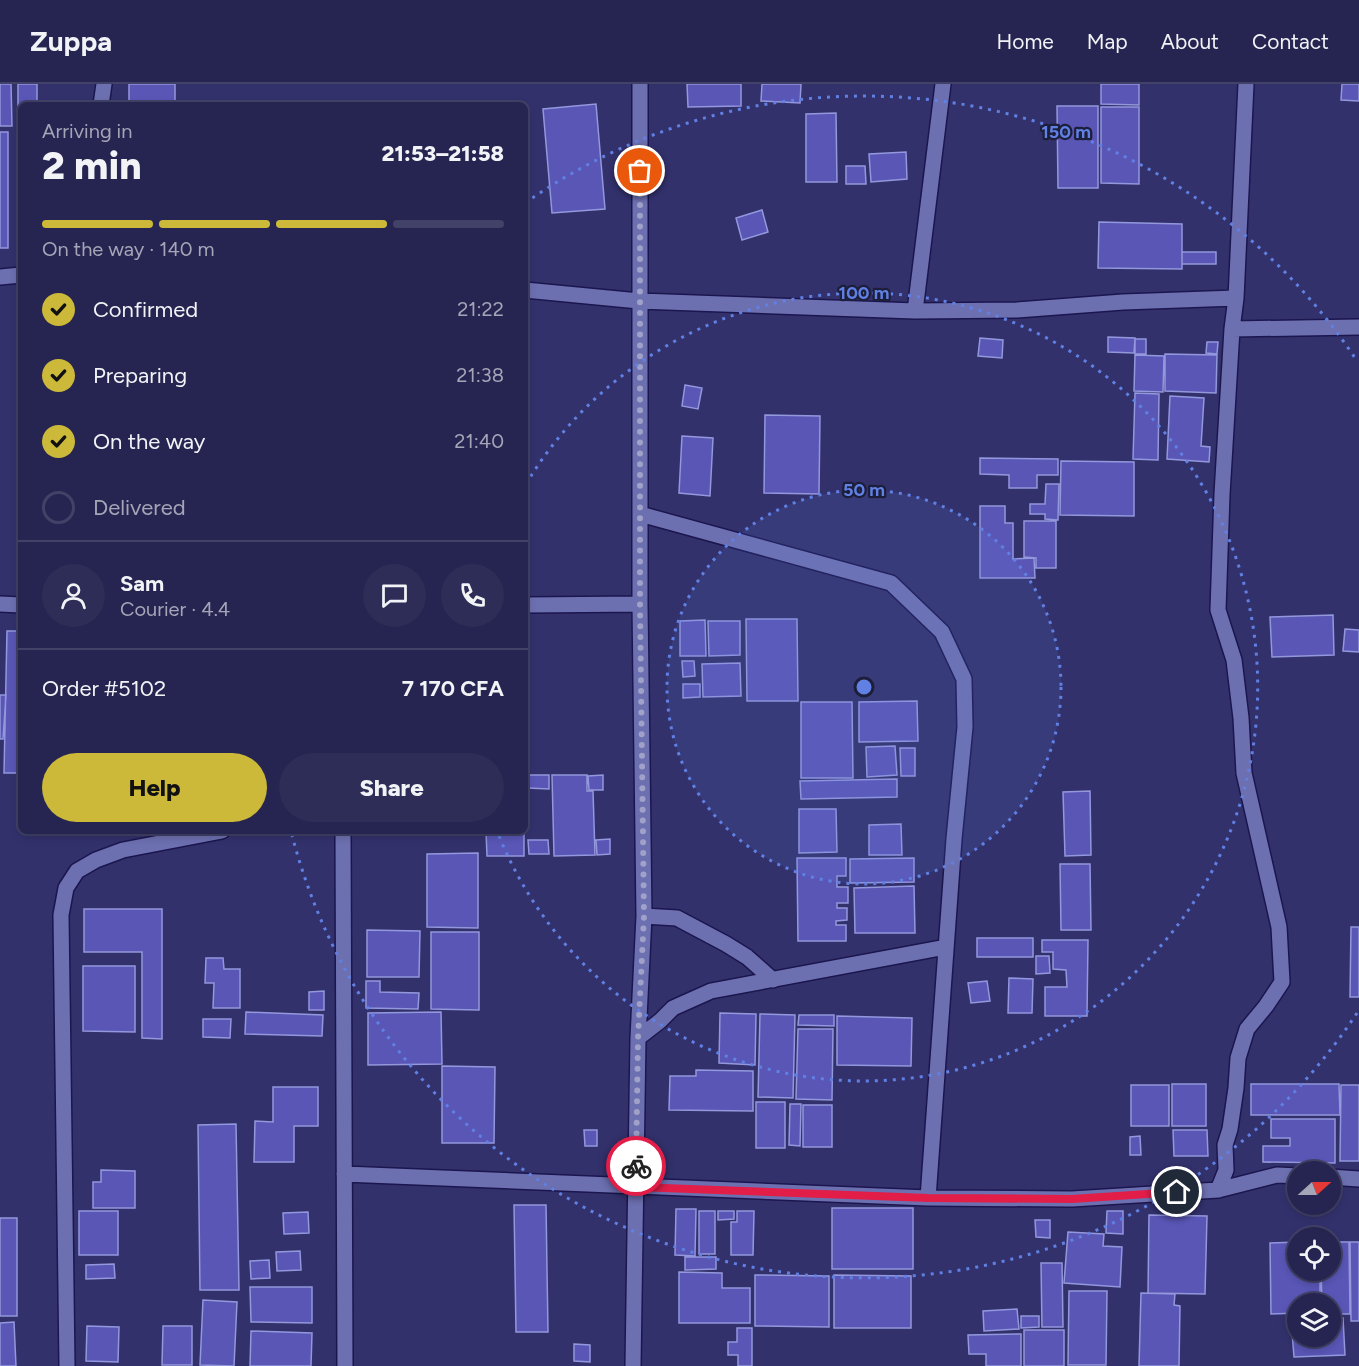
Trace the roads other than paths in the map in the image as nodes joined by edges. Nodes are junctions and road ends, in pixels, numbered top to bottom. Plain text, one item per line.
1 (104, 84) edge
2 (640, 84) edge
3 (943, 84) edge
4 (1246, 84) edge
5 (101, 102) edge
6 (18, 275) edge
7 (0, 277) edge
8 (528, 290) edge
9 (1236, 298) junction
10 (639, 301) junction
11 (915, 311) junction
12 (1359, 327) edge
13 (1232, 329) junction
14 (640, 514) junction
15 (0, 604) edge
16 (640, 604) junction
17 (18, 605) edge
18 (528, 605) edge
19 (206, 834) edge
20 (343, 834) edge
21 (644, 916) junction
22 (946, 947) junction
23 (773, 980) junction
24 (638, 1038) junction
25 (344, 1174) junction
26 (1287, 1175) edge
27 (1341, 1178) edge
28 (1359, 1179) edge
29 (636, 1187) junction
30 (1218, 1190) junction
31 (928, 1198) junction
32 (67, 1366) edge
33 (345, 1366) edge
34 (633, 1366) edge

1 - 5 street
2 - 10 street
3 - 11 street
4 - 9 street
6 - 7 street
8 - 10 street
9 - 11 street
9 - 13 street
10 - 11 street
10 - 14 street
12 - 13 street
13 - 30 street
14 - 16 street
14 - 22 street
15 - 17 street
16 - 18 street
16 - 21 street
19 - 32 street
20 - 25 street
21 - 23 street
21 - 24 street
22 - 23 street
22 - 31 street
23 - 24 street
24 - 29 street
25 - 29 street
25 - 33 street
26 - 30 street
27 - 28 street
29 - 31 street
29 - 34 street
30 - 31 street

